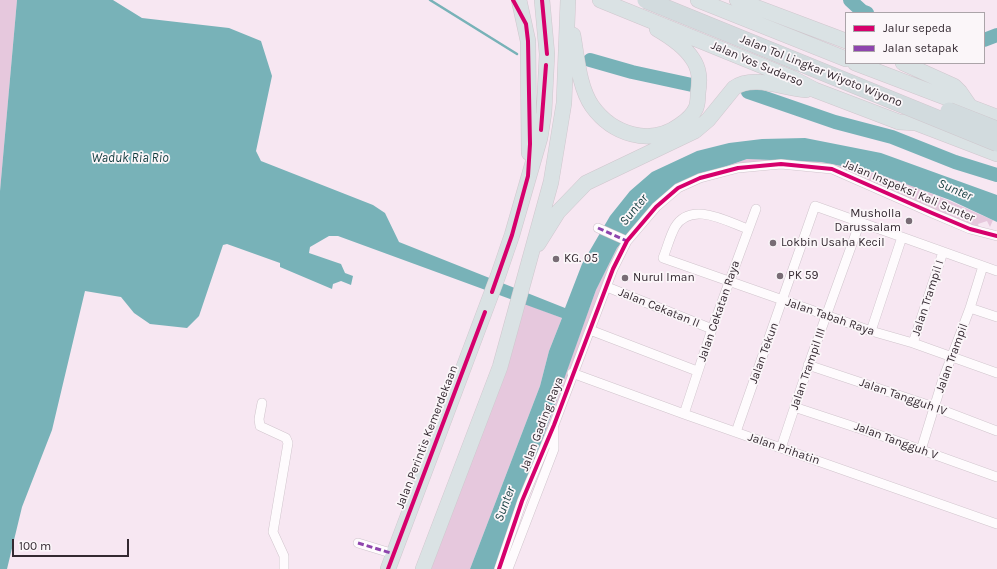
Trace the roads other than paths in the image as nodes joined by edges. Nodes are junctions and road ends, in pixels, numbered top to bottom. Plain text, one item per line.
1 (512, 0) edge
2 (519, 0) edge
3 (542, 0) edge
4 (600, 0) edge
5 (646, 0) edge
6 (674, 0) edge
7 (698, 0) edge
8 (720, 0) edge
9 (737, 0) edge
10 (620, 3) edge
11 (568, 4) edge
12 (526, 24) junction
13 (845, 41) edge
14 (845, 52) edge
15 (569, 56) junction
16 (845, 59) edge
17 (905, 64) edge
18 (866, 65) edge
19 (809, 86) junction
20 (857, 97) junction
21 (969, 105) junction
22 (997, 117) edge
23 (916, 123) junction
24 (997, 130) edge
25 (997, 143) edge
26 (997, 154) edge
27 (528, 176) junction
28 (756, 209) dead end
29 (860, 222) junction
30 (600, 229) dead end
31 (748, 229) junction
32 (997, 236) edge
33 (902, 237) junction
34 (625, 240) junction
35 (943, 252) junction
36 (983, 266) junction
37 (527, 269) junction
38 (997, 271) edge
39 (729, 280) junction
40 (607, 287) junction
41 (783, 300) junction
42 (970, 308) junction
43 (827, 316) junction
44 (997, 317) edge
45 (712, 329) junction
46 (590, 330) junction
47 (871, 331) junction
48 (913, 343) junction
49 (952, 357) junction
50 (808, 365) junction
51 (697, 371) junction
52 (572, 373) junction
53 (997, 373) edge
54 (262, 403) dead end
55 (794, 407) junction
56 (934, 408) junction
57 (684, 414) junction
58 (554, 425) junction
59 (997, 431) edge
60 (736, 432) junction
61 (781, 448) junction
62 (921, 450) junction
63 (997, 477) edge
64 (997, 524) edge
65 (358, 543) dead end
66 (394, 554) junction
67 (284, 569) edge
68 (388, 569) edge
69 (423, 569) edge
70 (499, 569) edge
71 (508, 569) edge

1 - 12 highway
2 - 12 highway
3 - 27 highway, Jalan Perintis Kemerdekaan
4 - 10 highway, Jalan Yos Sudarso
5 - 25 highway, Jalan Tol Lingkar Wiyoto Wiyono, bridge
6 - 24 highway, Jalan Tol Lingkar Wiyoto Wiyono, bridge
7 - 16 highway
8 - 14 highway
9 - 13 highway
10 - 15 highway
10 - 19 highway, Jalan Yos Sudarso
10 - 20 highway, Jalan Yos Sudarso
11 - 15 highway
12 - 27 highway
15 - 37 highway
17 - 21 highway
18 - 20 highway
18 - 21 highway
18 - 21 highway
19 - 23 highway, Jalan Yos Sudarso
19 - 37 highway
20 - 23 highway, Jalan Yos Sudarso
21 - 22 highway
23 - 26 highway, Jalan Yos Sudarso
27 - 66 highway, Jalan Perintis Kemerdekaan
28 - 31 street, Jalan Cekatan Raya
29 - 33 street
29 - 41 street, Jalan Tekun
29 - 43 street, Jalan Trampil III
30 - 34 street
31 - 39 street, Jalan Cekatan Raya
31 - 39 street, Jalan Tabah Raya
32 - 34 street, Jalan Inspeksi Kali Sunter
33 - 35 street
33 - 47 street
34 - 40 street, Jalan Inspeksi Kali Sunter
35 - 36 street
35 - 48 street, Jalan Trampil I
36 - 38 street
36 - 42 street, Jalan Trampil
37 - 69 highway
39 - 41 street, Jalan Tabah Raya
39 - 45 street, Jalan Cekatan Raya
40 - 45 street, Jalan Cekatan II
40 - 46 street, Jalan Gading Raya
41 - 43 street, Jalan Tabah Raya
41 - 60 street, Jalan Tekun
42 - 44 street
42 - 49 street, Jalan Trampil
43 - 47 street, Jalan Tabah Raya
43 - 50 street, Jalan Trampil III
45 - 51 street, Jalan Cekatan Raya
46 - 51 street
46 - 52 street, Jalan Gading Raya
47 - 48 street, Jalan Tabah Raya
48 - 49 street, Jalan Tabah Raya
49 - 53 street, Jalan Tabah Raya
49 - 56 street, Jalan Trampil
50 - 55 street, Jalan Trampil III
50 - 56 street, Jalan Tangguh IV
51 - 57 street, Jalan Cekatan Raya
52 - 57 street, Jalan Prihatin
52 - 58 street, Jalan Gading Raya
54 - 67 street
55 - 61 street, Jalan Trampil III
55 - 62 street, Jalan Tangguh V
56 - 59 street, Jalan Tangguh IV
56 - 62 street, Jalan Trampil
57 - 60 street, Jalan Prihatin
58 - 70 street, Jalan Gading Raya
58 - 71 street, Jalan Gading Raya
60 - 61 street, Jalan Prihatin
61 - 64 street, Jalan Prihatin
62 - 63 street, Jalan Tangguh V
65 - 66 street
66 - 68 highway, Jalan Perintis Kemerdekaan

